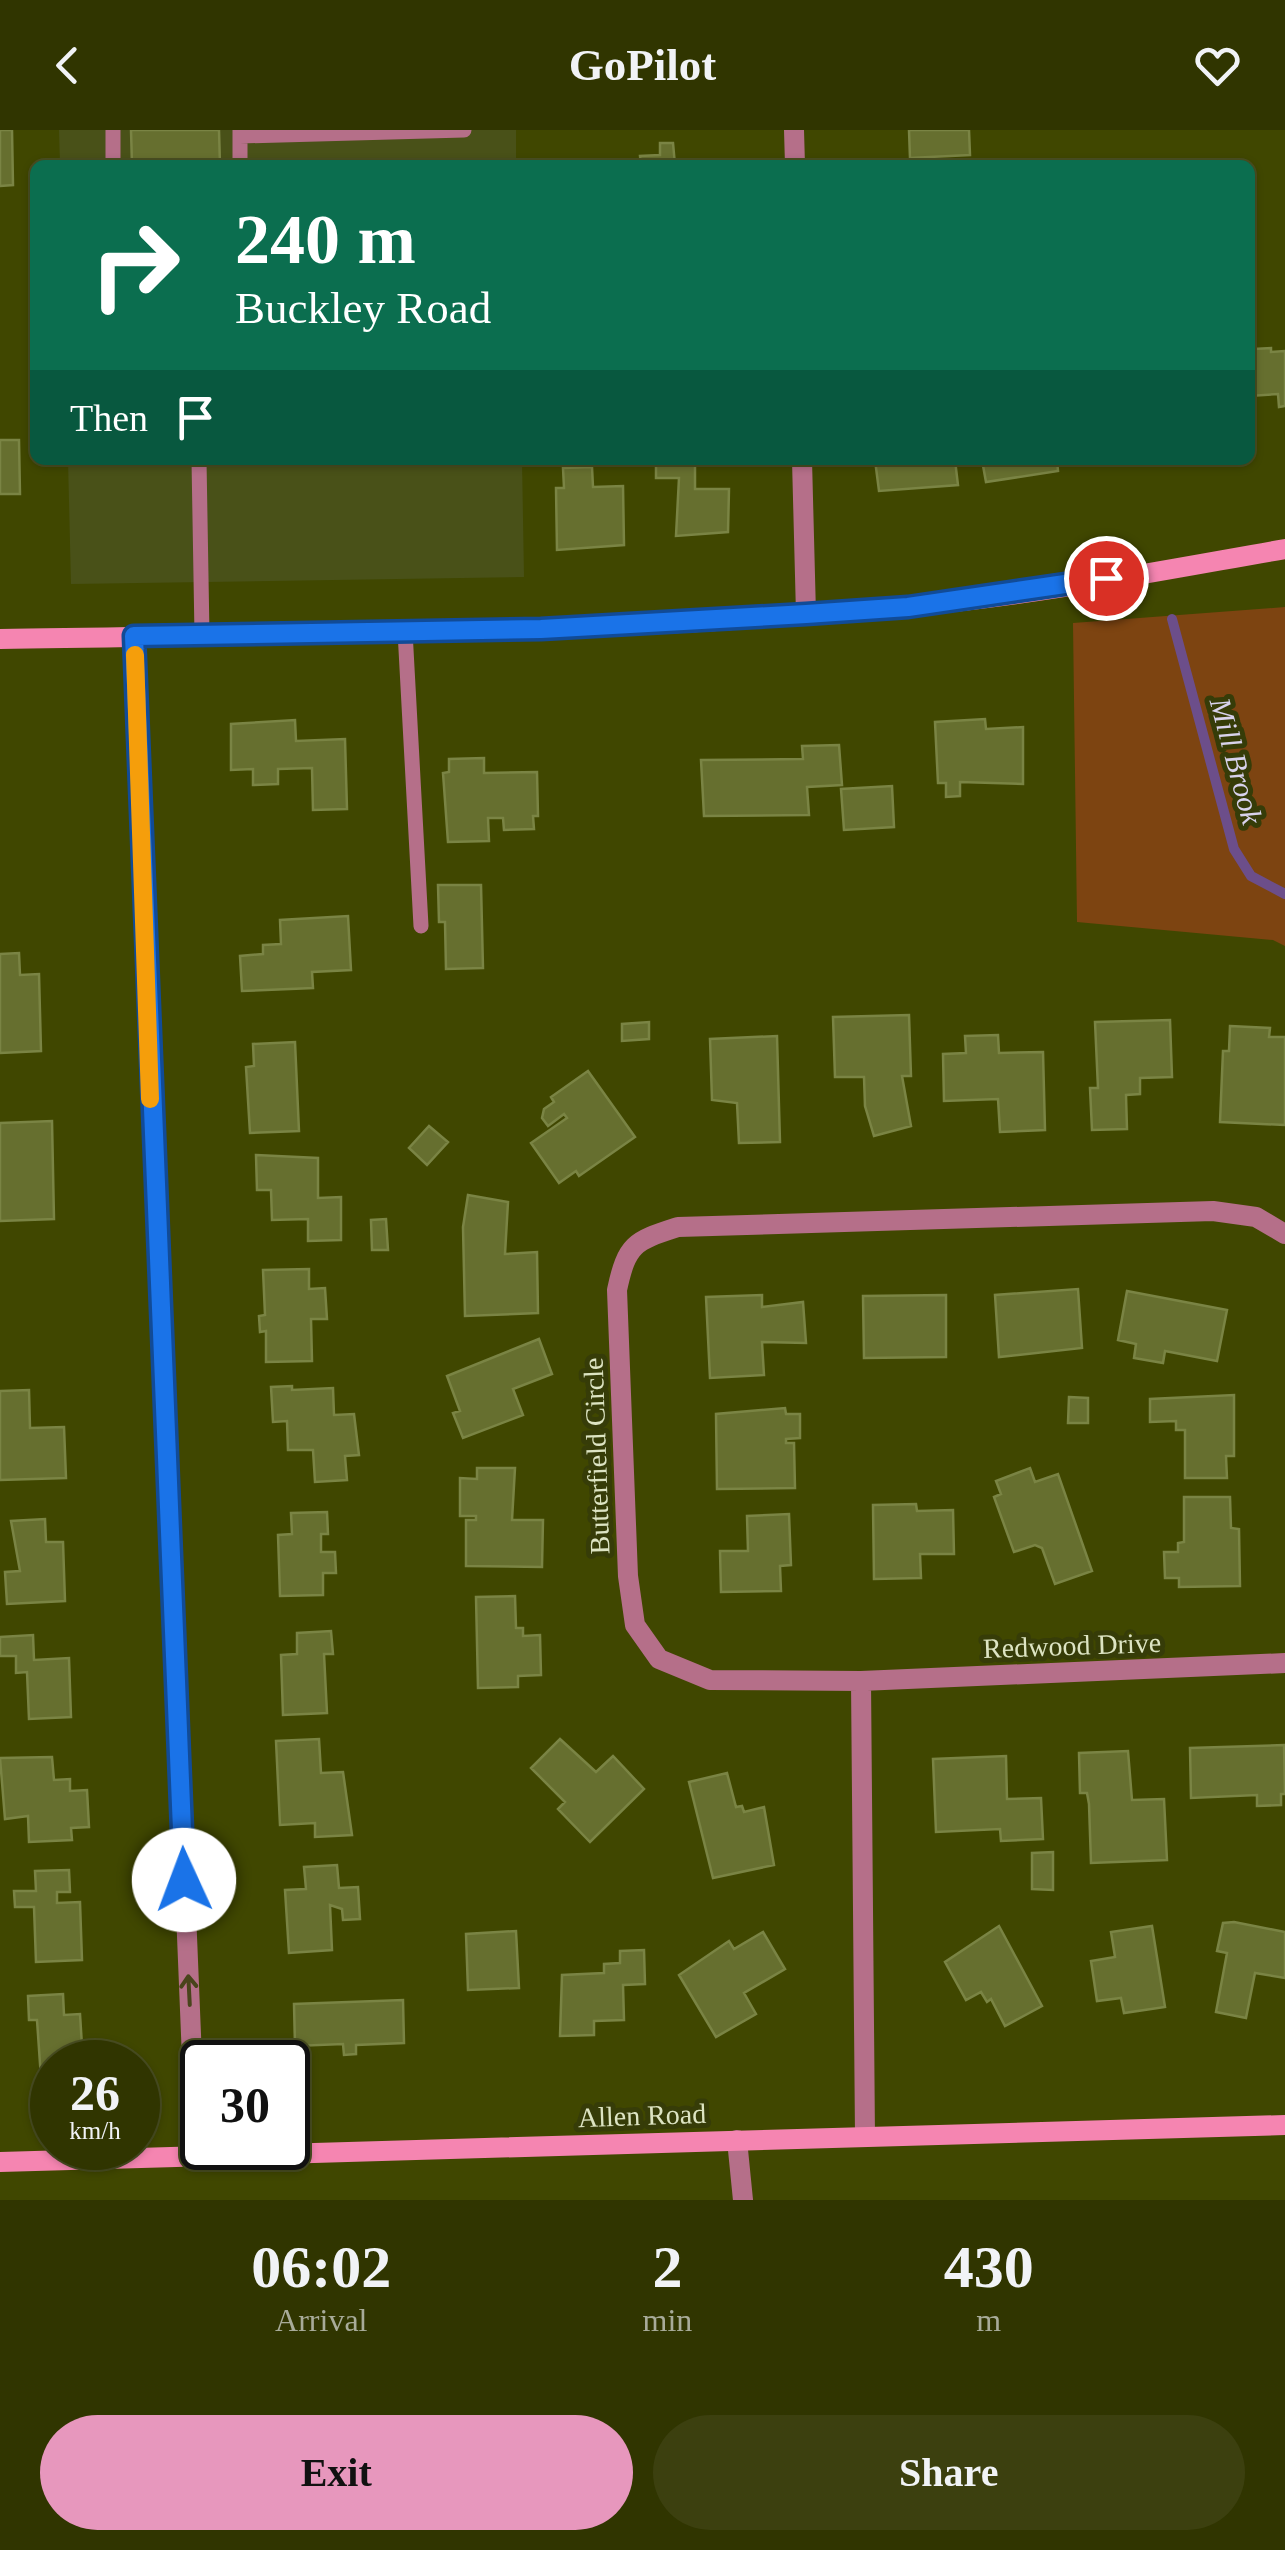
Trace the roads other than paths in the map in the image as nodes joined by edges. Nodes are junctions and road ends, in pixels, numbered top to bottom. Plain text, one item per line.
1 (113, 130) edge
2 (464, 130) edge
3 (794, 130) edge
4 (240, 133) edge
5 (112, 160) edge
6 (240, 160) edge
7 (795, 160) edge
8 (199, 465) edge
9 (802, 465) edge
10 (1285, 550) edge
11 (806, 614) junction
12 (405, 631) junction
13 (202, 635) junction
14 (134, 636) junction
15 (0, 638) edge
16 (421, 926) dead end
17 (1285, 1234) edge
18 (1285, 1663) edge
19 (862, 1681) junction
20 (191, 2040) edge
21 (1285, 2125) edge
22 (865, 2136) junction
23 (737, 2140) junction
24 (310, 2153) edge
25 (180, 2157) edge
26 (0, 2162) edge
27 (743, 2200) edge

1 - 5 lane
2 - 4 lane
3 - 7 street
4 - 6 lane
8 - 13 lane
9 - 11 street
10 - 11 street
11 - 12 street
12 - 13 street
12 - 16 lane
13 - 14 street
14 - 15 street
20 -> 14 street
17 - 19 street, Butterfield Circle
18 - 19 street, Redwood Drive
19 - 22 street
21 - 22 street, Allen Road
22 - 23 street, Allen Road
23 - 24 street, Allen Road
23 - 27 street
25 - 26 street, Allen Road

